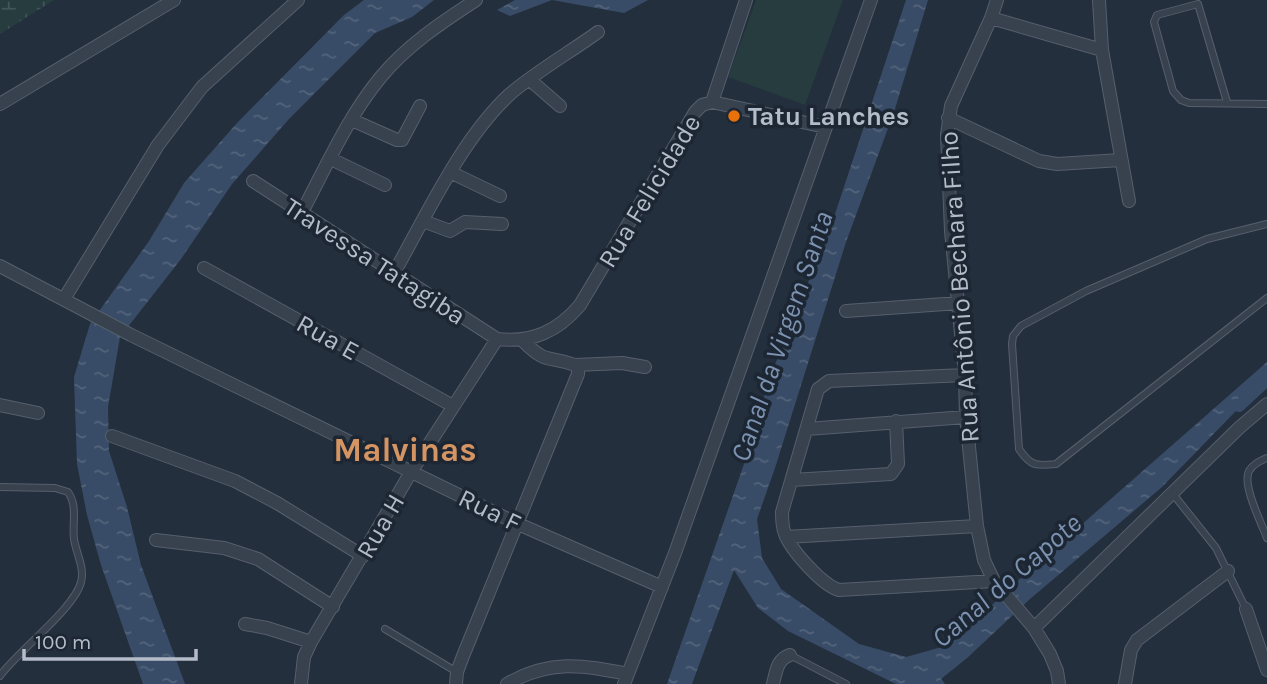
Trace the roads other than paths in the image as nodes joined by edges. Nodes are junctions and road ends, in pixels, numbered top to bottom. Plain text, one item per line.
1 (174, 0) edge
2 (298, 0) edge
3 (476, 0) edge
4 (746, 0) edge
5 (871, 0) edge
6 (997, 0) edge
7 (1099, 0) edge
8 (991, 18) junction
9 (598, 32) dead end
10 (1102, 50) junction
11 (530, 80) junction
12 (712, 102) junction
13 (1227, 102) junction
14 (0, 104) edge
15 (1267, 104) edge
16 (420, 106) dead end
17 (560, 106) dead end
18 (948, 118) junction
19 (352, 120) junction
20 (825, 127) junction
21 (331, 159) junction
22 (1121, 160) junction
23 (450, 172) junction
24 (253, 181) dead end
25 (385, 185) dead end
26 (500, 196) dead end
27 (1129, 201) dead end
28 (301, 214) junction
29 (423, 221) junction
30 (502, 224) dead end
31 (1267, 224) edge
32 (0, 265) edge
33 (204, 268) dead end
34 (394, 273) junction
35 (1267, 298) edge
36 (64, 299) junction
37 (958, 303) junction
38 (846, 312) dead end
39 (498, 340) junction
40 (523, 341) junction
41 (575, 365) junction
42 (645, 367) dead end
43 (965, 374) junction
44 (1267, 404) edge
45 (0, 405) edge
46 (453, 406) junction
47 (38, 413) dead end
48 (966, 417) junction
49 (897, 421) junction
50 (807, 429) junction
51 (112, 436) dead end
52 (1267, 458) edge
53 (411, 472) junction
54 (792, 480) junction
55 (0, 487) edge
56 (1173, 494) junction
57 (516, 523) junction
58 (977, 526) junction
59 (786, 537) junction
60 (1267, 538) edge
61 (156, 540) dead end
62 (363, 556) junction
63 (1228, 571) junction
64 (994, 581) junction
65 (662, 587) junction
66 (333, 607) junction
67 (1246, 609) joint
68 (244, 624) dead end
69 (1030, 624) junction
70 (385, 629) dead end
71 (311, 642) junction
72 (790, 656) joint
73 (1267, 670) edge
74 (0, 676) edge
75 (457, 678) edge
76 (626, 679) edge
77 (301, 684) edge
78 (508, 684) edge
79 (773, 684) edge
80 (846, 684) edge
81 (1059, 684) edge
82 (1125, 684) edge

1 - 14 street
2 - 36 street
3 - 19 street
4 - 12 street
5 - 20 street
6 - 8 street, Rua Antônio Bechara Filho
7 - 10 street
8 - 10 street
8 - 18 street, Rua Antônio Bechara Filho
9 - 11 street
10 - 22 street
11 - 17 street
11 - 23 street
12 - 20 street, Rua Felicidade
12 - 40 street, Rua Felicidade
13 - 13 lane
13 - 15 lane
16 - 19 street
18 - 22 street
18 - 37 street, Rua Antônio Bechara Filho
19 - 21 street
20 - 65 street
21 - 25 street
21 - 28 street
22 - 27 street
23 - 26 street
23 - 29 street
24 - 28 street, Travessa Tatagiba
28 - 34 street, Travessa Tatagiba
29 - 30 street
29 - 34 street
31 - 35 lane
32 - 36 street, Rua F
33 - 46 street, Rua E
34 - 39 street, Travessa Tatagiba
36 - 53 street, Rua F
37 - 38 street
37 - 43 street, Rua Antônio Bechara Filho
39 - 40 street, Rua Felicidade
39 - 46 street, Rua H
40 - 41 street
41 - 42 street
41 - 57 street
43 - 48 street, Rua Antônio Bechara Filho
43 - 50 street
44 - 56 street
45 - 47 street
46 - 53 street, Rua H
48 - 49 street
48 - 58 street, Rua Antônio Bechara Filho
49 - 50 street
49 - 54 street
50 - 54 street
51 - 62 street
52 - 60 lane
53 - 57 street, Rua F
53 - 62 street, Rua H
54 - 59 street
55 - 74 lane
56 - 63 lane
56 - 69 street
57 - 65 street, Rua F
57 - 75 street
58 - 59 street
58 - 64 street, Rua Antônio Bechara Filho
59 - 64 street
61 - 66 street
62 - 66 street, Rua H
63 - 67 lane
63 - 82 street
64 - 69 street, Rua Antônio Bechara Filho
65 - 76 street
66 - 71 street, Rua H
67 - 73 street
68 - 71 street
69 - 81 street, Rua Antônio Bechara Filho
70 - 75 lane
71 - 77 street, Rua H
72 - 79 street
72 - 80 lane
76 - 78 street

